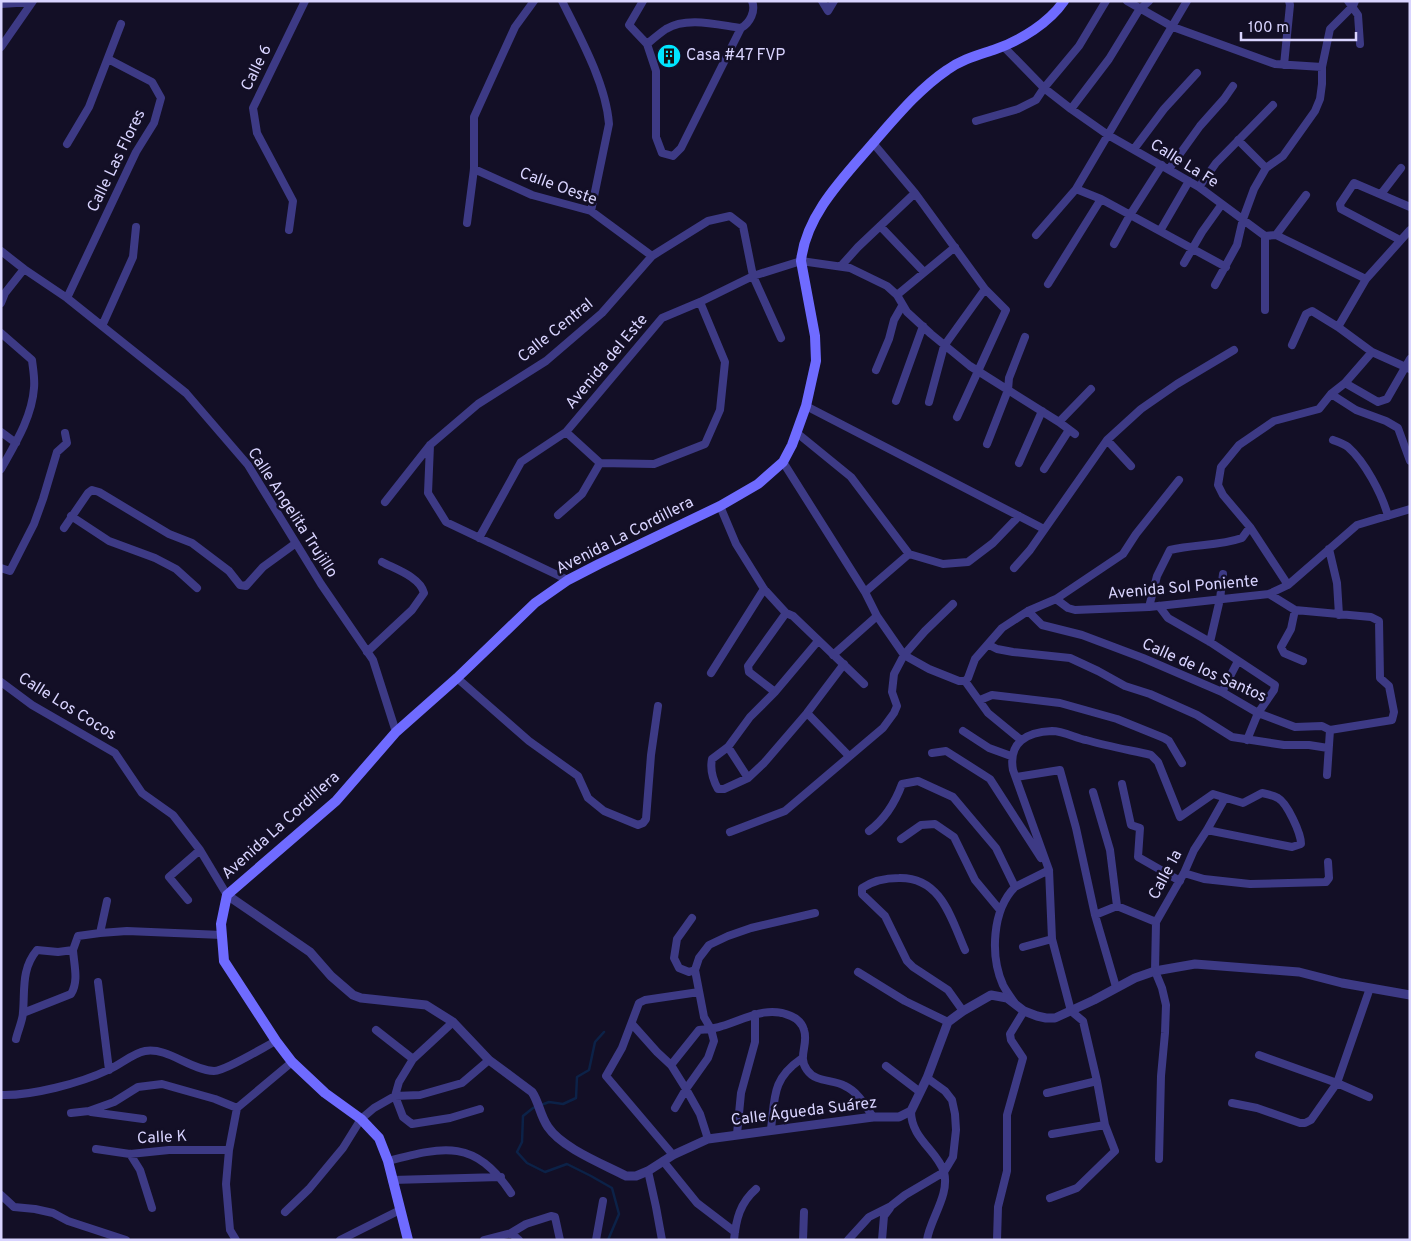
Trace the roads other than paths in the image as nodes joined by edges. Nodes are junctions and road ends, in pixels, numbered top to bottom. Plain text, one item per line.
1 (305, 1) edge
2 (534, 1) edge
3 (562, 1) edge
4 (643, 1) edge
5 (752, 1) edge
6 (822, 1) edge
7 (834, 1) edge
8 (1064, 1) edge
9 (1106, 1) edge
10 (1127, 1) edge
11 (1148, 1) edge
12 (1187, 1) edge
13 (1289, 1) edge
14 (32, 2) edge
15 (1352, 3) edge
16 (1, 4) edge
17 (1139, 10) junction
18 (121, 24) dead end
19 (741, 28) junction
20 (1173, 28) junction
21 (647, 44) junction
22 (1360, 44) dead end
23 (1003, 46) junction
24 (1, 47) edge
25 (108, 59) junction
26 (1284, 65) junction
27 (1322, 67) junction
28 (1197, 73) dead end
29 (1233, 86) dead end
30 (1044, 88) junction
31 (1273, 105) dead end
32 (1071, 110) junction
33 (976, 121) dead end
34 (1108, 135) junction
35 (1238, 140) junction
36 (873, 143) junction
37 (67, 144) dead end
38 (1134, 149) junction
39 (1166, 167) junction
40 (1266, 168) junction
41 (1401, 168) dead end
42 (474, 169) junction
43 (1189, 181) junction
44 (1199, 187) junction
45 (1076, 189) junction
46 (915, 193) junction
47 (1381, 194) junction
48 (1306, 195) dead end
49 (1100, 199) junction
50 (1222, 204) junction
51 (1410, 207) edge
52 (590, 211) junction
53 (1130, 215) junction
54 (1242, 219) junction
55 (467, 223) dead end
56 (880, 226) junction
57 (136, 227) dead end
58 (289, 230) dead end
59 (1410, 230) edge
60 (1160, 231) junction
61 (1036, 235) dead end
62 (1276, 235) junction
63 (1265, 236) junction
64 (1400, 240) junction
65 (1114, 244) dead end
66 (955, 247) junction
67 (1192, 248) junction
68 (1, 250) edge
69 (652, 256) junction
70 (801, 261) junction
71 (1184, 263) dead end
72 (841, 266) junction
73 (1226, 267) junction
74 (24, 269) junction
75 (924, 272) junction
76 (753, 276) junction
77 (1366, 279) junction
78 (1048, 284) dead end
79 (1215, 285) dead end
80 (984, 289) junction
81 (896, 295) junction
82 (67, 298) junction
83 (700, 302) junction
84 (1, 303) edge
85 (902, 306) junction
86 (1265, 310) dead end
87 (102, 326) junction
88 (922, 326) junction
89 (1338, 327) junction
90 (1, 333) edge
91 (1026, 337) dead end
92 (781, 338) dead end
93 (1292, 345) dead end
94 (944, 346) junction
95 (1234, 350) dead end
96 (1372, 352) junction
97 (1408, 365) edge
98 (876, 370) dead end
99 (978, 371) junction
100 (1344, 383) junction
101 (1091, 389) dead end
102 (1008, 390) junction
103 (1331, 394) junction
104 (896, 401) dead end
105 (929, 402) dead end
106 (806, 406) junction
107 (1042, 411) junction
108 (957, 418) dead end
109 (1059, 422) junction
110 (1, 432) edge
111 (566, 432) junction
112 (65, 433) dead end
113 (797, 433) junction
114 (1107, 440) junction
115 (1333, 440) dead end
116 (16, 443) junction
117 (987, 444) dead end
118 (430, 445) junction
119 (1410, 461) edge
120 (783, 462) junction
121 (600, 463) junction
122 (1019, 463) dead end
123 (1131, 466) dead end
124 (1, 469) edge
125 (1044, 469) dead end
126 (1179, 480) dead end
127 (385, 502) dead end
128 (720, 506) junction
129 (1410, 509) edge
130 (558, 515) dead end
131 (71, 516) junction
132 (1019, 516) junction
133 (1388, 516) junction
134 (1250, 527) junction
135 (64, 528) dead end
136 (1044, 529) junction
137 (479, 538) junction
138 (296, 544) junction
139 (1329, 549) junction
140 (909, 554) junction
141 (382, 562) dead end
142 (1, 568) edge
143 (1014, 568) dead end
144 (1223, 574) dead end
145 (568, 580) junction
146 (1288, 584) junction
147 (197, 588) dead end
148 (764, 589) junction
149 (865, 592) junction
150 (1269, 594) junction
151 (1056, 599) junction
152 (1220, 599) junction
153 (953, 604) dead end
154 (1159, 606) junction
155 (1149, 607) junction
156 (1295, 610) junction
157 (1028, 611) junction
158 (786, 613) junction
159 (1339, 615) junction
160 (877, 616) junction
161 (818, 641) junction
162 (1210, 642) junction
163 (989, 645) junction
164 (368, 652) junction
165 (833, 654) junction
166 (904, 655) junction
167 (1238, 661) junction
168 (1303, 661) dead end
169 (844, 664) junction
170 (711, 673) dead end
171 (457, 678) junction
172 (965, 681) junction
173 (1, 682) edge
174 (864, 684) dead end
175 (775, 692) junction
176 (1222, 692) junction
177 (980, 700) junction
178 (658, 706) dead end
179 (1258, 712) junction
180 (807, 713) junction
181 (1330, 730) junction
182 (396, 732) junction
183 (963, 732) dead end
184 (1021, 740) junction
185 (1247, 740) junction
186 (728, 747) junction
187 (1328, 748) junction
188 (932, 753) dead end
189 (850, 756) junction
190 (1011, 756) junction
191 (1182, 763) dead end
192 (1327, 775) dead end
193 (1016, 777) junction
194 (748, 778) junction
195 (1122, 784) dead end
196 (1093, 792) dead end
197 (1225, 798) junction
198 (1208, 830) junction
199 (869, 831) dead end
200 (730, 832) dead end
201 (901, 839) dead end
202 (200, 850) junction
203 (1328, 862) dead end
204 (1049, 870) junction
205 (1184, 873) junction
206 (1180, 881) junction
207 (1015, 887) junction
208 (227, 895) junction
209 (188, 900) dead end
210 (107, 901) dead end
211 (1117, 906) junction
212 (1000, 910) junction
213 (815, 913) dead end
214 (1094, 915) junction
215 (692, 918) dead end
216 (1156, 922) junction
217 (100, 933) junction
218 (222, 935) junction
219 (1052, 939) junction
220 (1023, 947) dead end
221 (73, 950) junction
222 (965, 950) dead end
223 (695, 970) junction
224 (1155, 971) junction
225 (858, 972) dead end
226 (98, 982) dead end
227 (1116, 987) junction
228 (1370, 988) junction
229 (699, 992) junction
230 (1410, 995) edge
231 (1016, 1005) junction
232 (963, 1011) junction
233 (1024, 1011) junction
234 (1071, 1011) junction
235 (23, 1013) junction
236 (755, 1014) junction
237 (453, 1022) junction
238 (948, 1022) junction
239 (632, 1024) junction
240 (711, 1029) junction
241 (376, 1030) dead end
242 (16, 1039) dead end
243 (276, 1041) junction
244 (1259, 1055) dead end
245 (413, 1059) junction
246 (801, 1059) junction
247 (489, 1060) junction
248 (292, 1062) junction
249 (671, 1065) junction
250 (886, 1066) dead end
251 (109, 1070) junction
252 (927, 1078) junction
253 (1097, 1081) junction
254 (1337, 1083) junction
255 (686, 1088) junction
256 (920, 1092) junction
257 (1047, 1092) dead end
258 (1, 1094) edge
259 (395, 1096) junction
260 (1369, 1097) dead end
261 (1232, 1103) dead end
262 (237, 1108) junction
263 (676, 1108) dead end
264 (480, 1109) dead end
265 (89, 1111) junction
266 (912, 1112) junction
267 (71, 1113) dead end
268 (873, 1117) junction
269 (143, 1119) dead end
270 (361, 1119) junction
271 (1105, 1125) junction
272 (771, 1129) junction
273 (737, 1134) junction
274 (1052, 1134) dead end
275 (708, 1139) junction
276 (96, 1149) dead end
277 (229, 1150) junction
278 (130, 1154) junction
279 (673, 1155) junction
280 (1159, 1158) dead end
281 (388, 1161) junction
282 (664, 1161) junction
283 (648, 1171) junction
284 (944, 1172) junction
285 (501, 1177) junction
286 (392, 1180) junction
287 (756, 1189) dead end
288 (511, 1193) dead end
289 (1, 1196) edge
290 (1050, 1198) dead end
291 (603, 1201) dead end
292 (891, 1206) junction
293 (152, 1208) dead end
294 (400, 1210) junction
295 (286, 1212) dead end
296 (804, 1212) dead end
297 (511, 1233) junction
298 (735, 1236) edge
299 (126, 1240) edge
300 (236, 1240) edge
301 (340, 1240) edge
302 (408, 1240) edge
303 (484, 1240) edge
304 (519, 1240) edge
305 (560, 1240) edge
306 (596, 1240) edge
307 (662, 1240) edge
308 (803, 1240) edge
309 (848, 1240) edge
310 (882, 1240) edge
311 (928, 1240) edge
312 (997, 1240) edge

1 - 58 street, Calle 6
2 - 42 street
3 - 52 street
4 - 21 street
5 - 19 street
6 - 7 street
8 - 23 main road, Avenida La Cordillera
9 - 30 street
10 - 17 street
11 - 17 street
12 - 20 street
13 - 26 street
14 - 16 street
14 - 24 street
15 - 22 street
15 - 27 street
17 - 20 street
17 - 32 street
18 - 25 street
19 - 21 street
19 - 21 street
20 - 26 street
20 - 34 street
23 - 30 street, Calle La Fe
23 - 36 main road, Avenida La Cordillera
25 - 37 street
25 - 82 street, Calle Las Flores
26 - 27 street
27 - 40 street
28 - 38 street
29 - 39 street
30 - 32 street, Calle La Fe
30 - 33 street
31 - 35 street
32 - 34 street, Calle La Fe
34 - 38 street, Calle La Fe
34 - 45 street
35 - 40 street
35 - 44 street
36 - 46 street
36 - 70 main road, Avenida La Cordillera
38 - 39 street, Calle La Fe
39 - 43 street, Calle La Fe
39 - 53 street
40 - 54 street
41 - 47 street
42 - 52 street, Calle Oeste
42 - 55 street
43 - 44 street, Calle La Fe
43 - 60 street
44 - 50 street, Calle La Fe
45 - 49 street
45 - 61 street
46 - 56 street
46 - 66 street
47 - 51 street
47 - 64 street
48 - 62 street
49 - 53 street
49 - 78 street
50 - 54 street, Calle La Fe
50 - 67 street
52 - 69 street, Calle Oeste
53 - 60 street
53 - 65 street
54 - 63 street, Calle La Fe
54 - 73 street
56 - 72 street
56 - 75 street
57 - 87 street
59 - 64 street
60 - 67 street
62 - 63 street
62 - 77 street
63 - 86 street
64 - 77 street
66 - 75 street
66 - 80 street
67 - 71 street
67 - 73 street
68 - 74 street, Calle Angelita Trujillo
69 - 76 street, Calle Central
69 - 118 street, Calle Central
70 - 72 street
70 - 76 street, Avenida del Este
70 - 106 main road, Avenida La Cordillera
72 - 81 street
73 - 79 street
74 - 82 street, Calle Angelita Trujillo
74 - 84 street
75 - 81 street
76 - 83 street, Avenida del Este
76 - 92 street
77 - 89 street
80 - 94 street
80 - 99 street
81 - 85 street
82 - 87 street, Calle Angelita Trujillo
83 - 111 street, Avenida del Este
83 - 121 street
85 - 88 street
85 - 98 street
87 - 138 street, Calle Angelita Trujillo
88 - 94 street
88 - 104 street
89 - 93 street
89 - 96 street
90 - 116 street
91 - 102 street
94 - 99 street
94 - 105 street
95 - 114 street
96 - 97 street
96 - 100 street
97 - 100 street
99 - 102 street
99 - 108 street
100 - 103 street
101 - 109 street
102 - 107 street
102 - 117 street
103 - 119 street
103 - 134 street
106 - 113 main road, Avenida La Cordillera
106 - 132 street
107 - 109 street
107 - 122 street
109 - 125 street
110 - 116 street
111 - 121 street
111 - 137 street, Avenida del Este
112 - 142 street
113 - 120 main road, Avenida La Cordillera
113 - 140 street
114 - 123 street
114 - 136 street
115 - 133 street
116 - 124 street
118 - 127 street, Calle Central
118 - 137 street
120 - 128 main road, Avenida La Cordillera
120 - 149 street
121 - 130 street
126 - 151 street
128 - 145 main road, Avenida La Cordillera
128 - 148 street
129 - 133 street, Avenida Sol Poniente
131 - 135 street
131 - 138 street
131 - 147 street
132 - 136 street
132 - 140 street
133 - 139 street, Avenida Sol Poniente
134 - 146 street
134 - 155 street
136 - 143 street
137 - 145 street
138 - 164 street, Calle Angelita Trujillo
139 - 146 street, Avenida Sol Poniente
139 - 159 street
140 - 149 street
141 - 164 street
144 - 152 street
145 - 171 main road, Avenida La Cordillera
146 - 150 street, Avenida Sol Poniente
148 - 158 street
148 - 170 street
149 - 160 street
150 - 152 street, Avenida Sol Poniente
150 - 156 street
151 - 155 street, Avenida Sol Poniente
151 - 157 street
152 - 154 street, Avenida Sol Poniente
152 - 162 street
153 - 166 street
154 - 155 street, Avenida Sol Poniente
154 - 162 street
156 - 159 street
156 - 168 street
157 - 163 street
157 - 176 street, Calle de los Santos
158 - 161 street
158 - 175 street
159 - 181 street, Calle de los Santos
160 - 165 street
160 - 166 street
161 - 165 street
161 - 175 street
162 - 167 street
163 - 172 street
163 - 185 street
164 - 182 street, Calle Angelita Trujillo
165 - 169 street
166 - 172 street
166 - 189 street
167 - 176 street
167 - 179 street
169 - 174 street
169 - 180 street
171 - 178 street
171 - 182 main road, Avenida La Cordillera
172 - 177 street
173 - 202 street, Calle Los Cocos
175 - 186 street
176 - 179 street, Calle de los Santos
177 - 184 street
177 - 191 street
179 - 181 street, Calle de los Santos
179 - 185 street
180 - 189 street
180 - 194 street
181 - 187 street
182 - 208 main road, Avenida La Cordillera
183 - 190 street
184 - 190 street
184 - 197 street
185 - 187 street
186 - 194 street
186 - 194 street
187 - 192 street
188 - 204 street
189 - 200 street
190 - 193 street
193 - 204 street
193 - 214 street
195 - 206 street
196 - 211 street
197 - 198 street, Calle 1a
197 - 198 street
198 - 205 street, Calle 1a
199 - 207 street
201 - 212 street
202 - 208 street, Calle Los Cocos
202 - 209 street
203 - 205 street
204 - 207 street
204 - 219 street
205 - 206 street, Calle 1a
206 - 216 street, Calle 1a
207 - 212 street
208 - 218 main road, Avenida La Cordillera
208 - 237 street, Calle Águeda Suárez
210 - 217 street
211 - 214 street
211 - 216 street
212 - 231 street
213 - 223 street
214 - 227 street
215 - 223 street
216 - 224 street, Calle 1a
217 - 218 street
217 - 221 street
218 - 243 main road, Avenida La Cordillera
219 - 220 street
219 - 234 street
221 - 235 street
221 - 235 street
222 - 232 street
223 - 229 street
224 - 227 street
224 - 228 street
224 - 280 street
225 - 238 street
226 - 251 street
227 - 234 street
228 - 230 street
228 - 254 street
229 - 239 street
229 - 240 street
231 - 232 street
231 - 233 street
232 - 238 street
233 - 234 street
233 - 312 street
234 - 253 street
235 - 242 street
236 - 240 street
236 - 246 street
236 - 273 street
237 - 245 street
237 - 247 street, Calle Águeda Suárez
238 - 252 street
239 - 249 street
239 - 279 street
240 - 249 street
240 - 255 street
241 - 245 street
243 - 248 main road, Avenida La Cordillera
243 - 251 street
244 - 254 street
245 - 259 street
246 - 268 street
246 - 272 street
247 - 259 street
247 - 283 street, Calle Águeda Suárez
248 - 262 street
248 - 270 main road, Avenida La Cordillera
249 - 255 street
250 - 256 street
251 - 258 street
252 - 256 street
252 - 284 street
253 - 257 street
253 - 271 street
254 - 260 street
254 - 261 street
255 - 263 street
255 - 275 street
256 - 266 street
259 - 264 street
259 - 270 street
262 - 265 street
262 - 277 street
265 - 267 street
265 - 269 street
266 - 268 street, Calle Águeda Suárez
266 - 284 street
268 - 272 street, Calle Águeda Suárez
270 - 281 main road, Avenida La Cordillera
270 - 295 street
271 - 274 street
271 - 290 street
272 - 273 street, Calle Águeda Suárez
273 - 275 street, Calle Águeda Suárez
275 - 279 street, Calle Águeda Suárez
276 - 278 street, Calle K
277 - 278 street, Calle K
277 - 300 street
278 - 293 street
279 - 282 street, Calle Águeda Suárez
281 - 285 street
281 - 286 main road, Avenida La Cordillera
282 - 283 street, Calle Águeda Suárez
282 - 298 street
283 - 307 street
284 - 292 street
284 - 311 street
285 - 286 street
285 - 288 street
286 - 294 main road, Avenida La Cordillera
287 - 298 street
289 - 299 street
291 - 306 street
292 - 309 street
292 - 310 street
294 - 301 street
294 - 302 main road, Avenida La Cordillera
296 - 308 street
297 - 303 street
297 - 304 street
297 - 305 street

